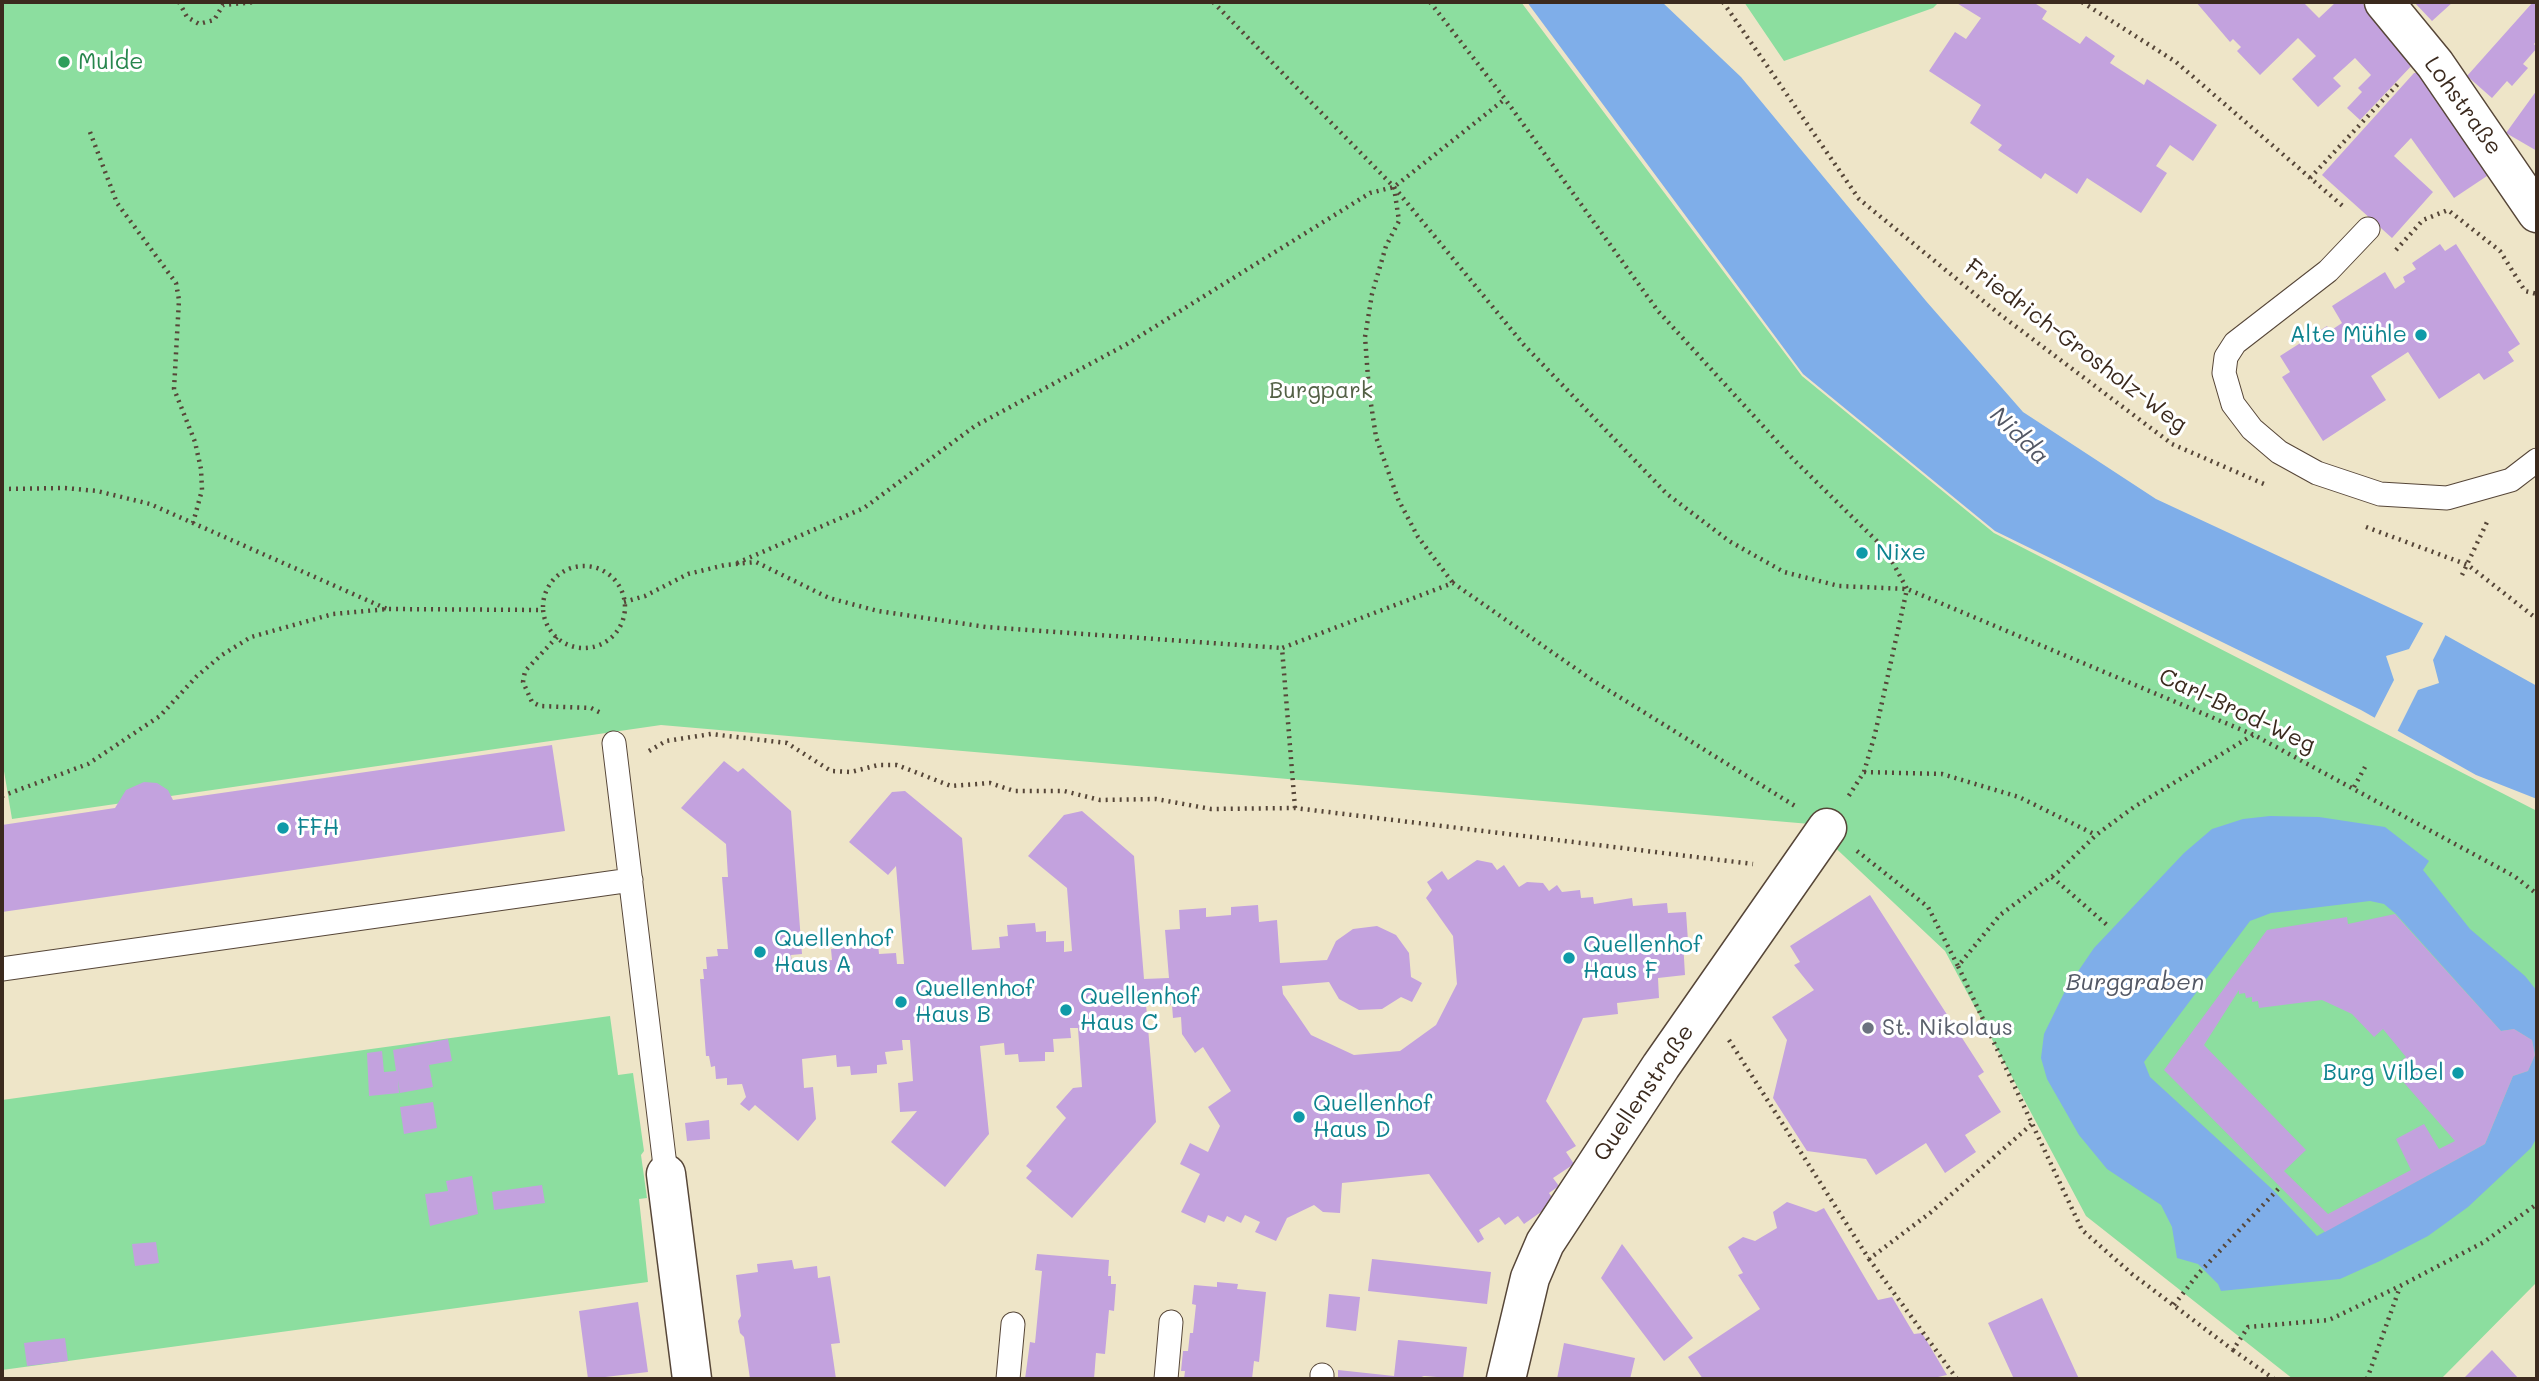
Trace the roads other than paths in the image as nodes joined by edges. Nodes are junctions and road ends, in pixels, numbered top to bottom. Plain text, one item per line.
1 (2384, 2) edge
2 (2537, 213) edge
3 (2368, 229) road end
4 (2537, 460) edge
5 (614, 743) road end
6 (1827, 828) road end
7 (631, 880) junction
8 (2, 969) edge
9 (666, 1174) joint
10 (1171, 1322) dead end
11 (1013, 1324) dead end
12 (692, 1379) edge
13 (1008, 1379) edge
14 (1166, 1379) edge
15 (1506, 1379) edge

1 - 2 street, Lohstraße
3 - 4 lane
5 - 7 lane
6 - 15 street, Quellenstraße
7 - 8 lane
7 - 9 lane
9 - 12 street
10 - 14 lane
11 - 13 lane

